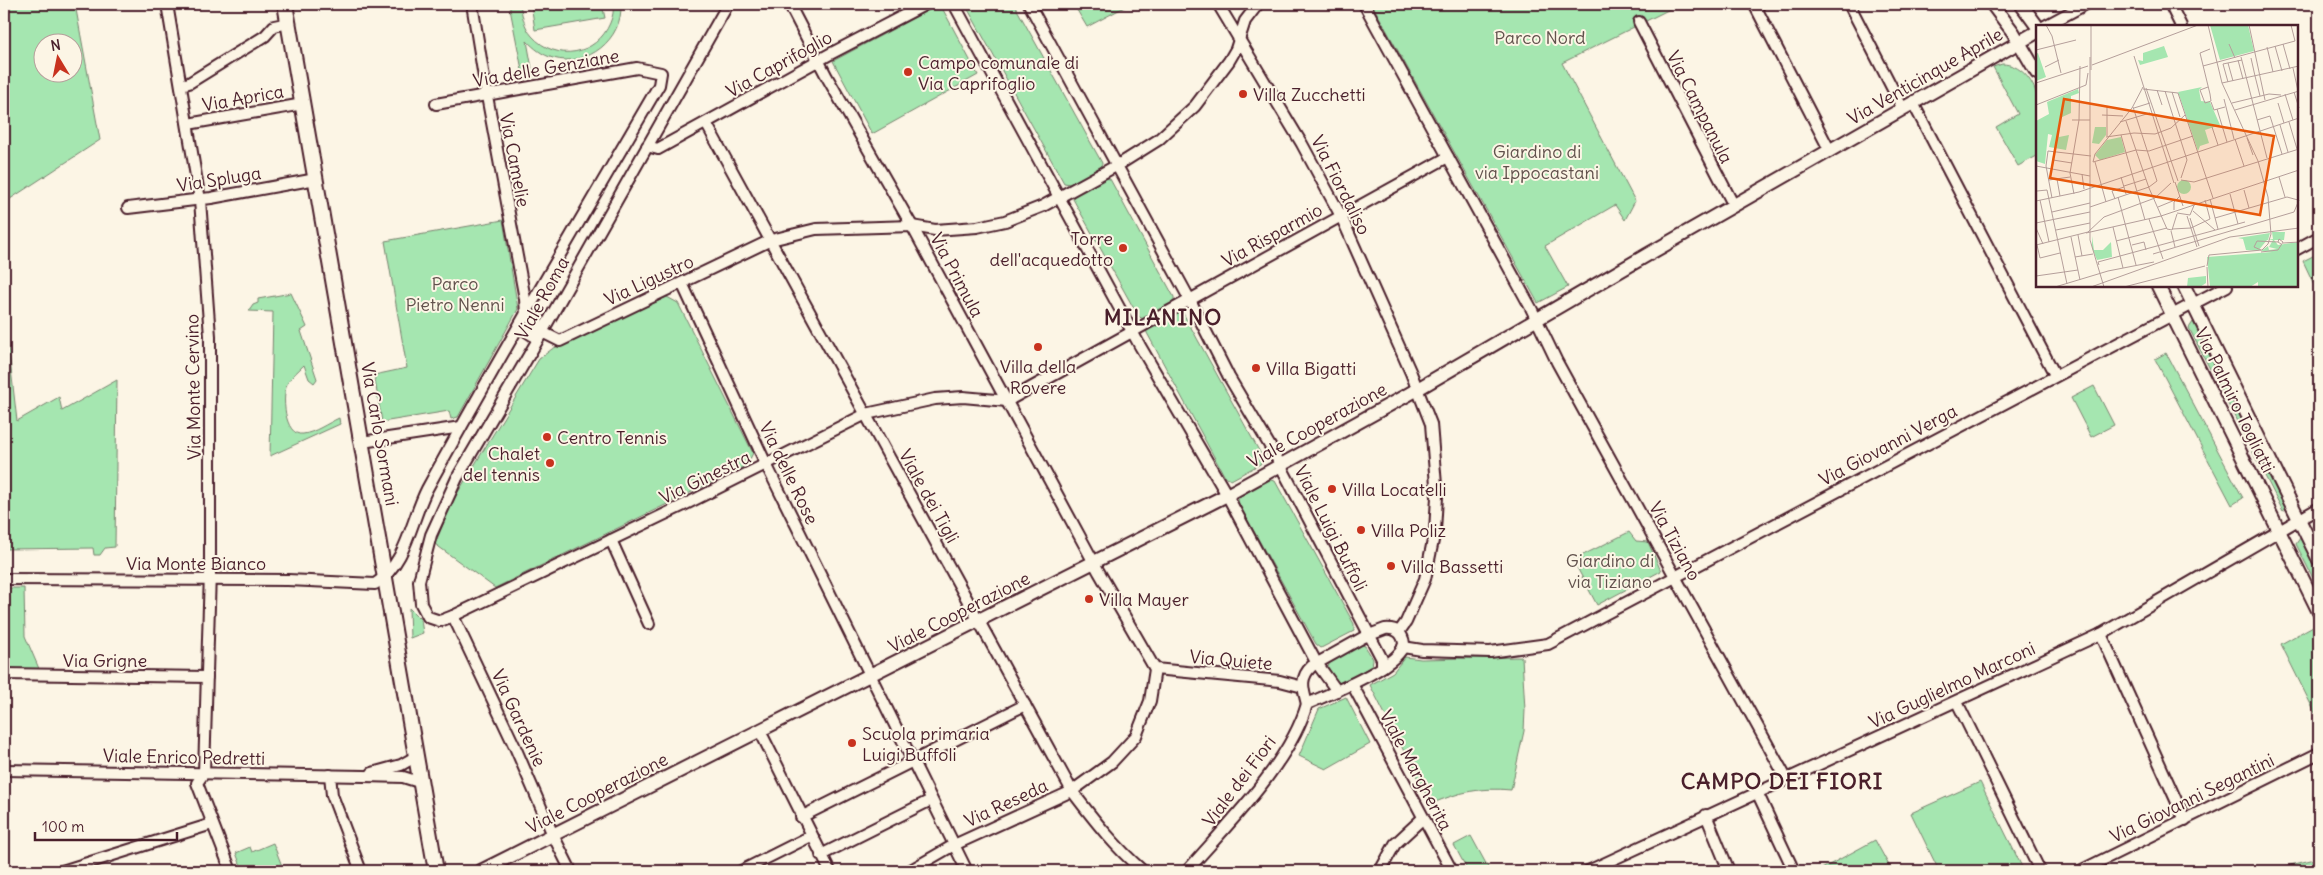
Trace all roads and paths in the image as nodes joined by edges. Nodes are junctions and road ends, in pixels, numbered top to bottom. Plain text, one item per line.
1 (167, 4) edge
2 (285, 4) edge
3 (728, 4) edge
4 (789, 4) edge
5 (926, 4) edge
6 (954, 4) edge
7 (1029, 4) edge
8 (1218, 4) edge
9 (1258, 4) edge
10 (1364, 4) edge
11 (1754, 4) edge
12 (1849, 4) edge
13 (1992, 4) edge
14 (2020, 4) edge
15 (2086, 4) edge
16 (2170, 4) edge
17 (473, 10) dead end
18 (1639, 22) dead end
19 (289, 23) junction
20 (2036, 25) edge
21 (2047, 25) edge
22 (2180, 25) edge
23 (2036, 33) edge
24 (1240, 37) junction
25 (2019, 42) junction
26 (818, 60) junction
27 (2036, 70) edge
28 (661, 73) joint
29 (181, 86) junction
30 (487, 96) junction
31 (303, 104) junction
32 (436, 104) dead end
33 (1908, 106) junction
34 (706, 123) junction
35 (188, 124) junction
36 (647, 146) junction
37 (1830, 151) junction
38 (1448, 157) junction
39 (1116, 165) junction
40 (316, 180) junction
41 (1058, 197) junction
42 (200, 200) junction
43 (1734, 206) junction
44 (128, 208) dead end
45 (1341, 216) junction
46 (912, 226) junction
47 (2319, 238) edge
48 (771, 240) junction
49 (2298, 248) edge
50 (682, 283) junction
51 (2159, 288) edge
52 (2185, 288) edge
53 (2223, 288) edge
54 (1190, 300) junction
55 (2193, 304) junction
56 (2173, 314) junction
57 (526, 316) junction
58 (1537, 319) junction
59 (520, 327) junction
60 (542, 332) junction
61 (1133, 332) junction
62 (2055, 375) junction
63 (1417, 390) junction
64 (1007, 401) junction
65 (866, 414) junction
66 (461, 427) junction
67 (362, 442) junction
68 (766, 464) junction
69 (1281, 466) junction
70 (1227, 495) junction
71 (2319, 508) edge
72 (2299, 519) junction
73 (2279, 530) junction
74 (611, 540) junction
75 (2319, 560) edge
76 (1095, 563) junction
77 (1676, 576) junction
78 (385, 577) junction
79 (4, 579) edge
80 (210, 580) junction
81 (2319, 612) edge
82 (453, 616) junction
83 (428, 617) joint
84 (980, 621) junction
85 (649, 624) dead end
86 (1399, 632) junction
87 (2101, 634) junction
88 (1369, 636) junction
89 (1401, 651) junction
90 (1316, 662) junction
91 (1382, 667) junction
92 (1155, 669) junction
93 (4, 674) edge
94 (870, 676) junction
95 (207, 677) junction
96 (1352, 684) junction
97 (1303, 688) junction
98 (1337, 691) junction
99 (1957, 702) junction
100 (1307, 704) junction
101 (1025, 705) junction
102 (760, 731) junction
103 (2319, 755) edge
104 (415, 757) junction
105 (912, 762) junction
106 (4, 770) edge
107 (204, 773) junction
108 (330, 775) junction
109 (364, 776) junction
110 (1786, 778) junction
111 (419, 782) junction
112 (1072, 790) junction
113 (1757, 792) junction
114 (931, 800) junction
115 (1706, 815) junction
116 (801, 817) junction
117 (1423, 818) junction
118 (2185, 820) junction
119 (212, 824) junction
120 (553, 835) junction
121 (811, 836) junction
122 (954, 845) junction
123 (821, 855) junction
124 (69, 870) edge
125 (1593, 870) edge
126 (231, 871) edge
127 (361, 871) edge
128 (436, 871) edge
129 (480, 871) edge
130 (572, 871) edge
131 (741, 871) edge
132 (830, 871) edge
133 (908, 871) edge
134 (967, 871) edge
135 (1143, 871) edge
136 (1187, 871) edge
137 (1380, 871) edge
138 (1452, 871) edge
139 (1729, 871) edge
140 (1794, 871) edge
141 (2040, 871) edge
142 (2080, 871) edge

1 - 29 street, Via Monte Cervino
2 - 19 main road, Via Carlo Sormani
3 - 36 street, Viale Roma
4 - 26 street, Via Primula
5 - 26 street, Via Caprifoglio
6 - 41 street
7 - 39 street, Viale Luigi Buffoli
8 - 24 street, Via Fiordaliso
9 - 24 street
10 - 38 street, Via Tiziano
11 - 37 street
12 - 33 street
13 - 25 street
14 - 20 street
15 - 21 street
16 - 22 street
17 - 30 street, Via Camelie
18 - 43 street, Via Campanula
19 - 29 street
19 - 31 main road, Via Carlo Sormani
23 - 25 street, Via Venticinque Aprile
24 - 39 street
24 - 45 street, Via Fiordaliso
25 - 27 street
25 - 33 street, Via Venticinque Aprile
26 - 34 street, Via Caprifoglio
26 - 46 street, Via Primula
28 - 30 street, Via delle Genziane
28 - 57 street, Viale Roma
29 - 35 street, Via Monte Cervino
30 - 32 street, Via delle Genziane
30 - 57 street, Via Camelie
31 - 35 street, Via Aprica
31 - 40 main road, Via Carlo Sormani
33 - 37 street, Via Venticinque Aprile
33 - 62 street
34 - 36 street, Via Caprifoglio
34 - 48 street, Viale dei Tigli
35 - 42 street, Via Monte Cervino
36 - 60 street, Viale Roma
37 - 43 street, Via Venticinque Aprile
38 - 45 street, Via Risparmio
38 - 58 street, Via Tiziano
39 - 41 street
39 - 54 street, Viale Luigi Buffoli
40 - 42 street, Via Spluga
40 - 67 main road, Via Carlo Sormani
41 - 46 street, Via Ligustro
41 - 61 street
42 - 44 street, Via Spluga
42 - 80 street, Via Monte Cervino
43 - 58 street, Viale Cooperazione
45 - 54 street, Via Risparmio
45 - 63 street, Via Fiordaliso
46 - 48 street, Via Ligustro
46 - 64 street, Via Primula
47 - 49 street
48 - 50 street, Via Ligustro
48 - 65 street, Viale dei Tigli
50 - 60 street, Via Ligustro
50 - 68 street, Via delle Rose
51 - 56 street, Via Palmiro Togliatti
52 - 55 street, Via Palmiro Togliatti
53 - 55 street, Via Giovanni Verga
54 - 61 street
54 - 69 street, Viale Luigi Buffoli
55 - 56 street, Via Giovanni Verga
55 - 72 street, Via Palmiro Togliatti
56 - 62 street, Via Giovanni Verga
56 - 73 street, Via Palmiro Togliatti
57 - 59 street, Viale Roma
57 - 60 street
58 - 63 street, Viale Cooperazione
58 - 77 street, Via Tiziano
59 - 60 street
59 - 66 street, Viale Roma
60 - 83 street, Viale Roma
61 - 64 street
61 - 70 street
62 - 77 street, Via Giovanni Verga
63 - 69 street, Viale Cooperazione
63 - 86 street, Via Fiordaliso
64 - 65 street, Via Ginestra
64 - 76 street, Via Primula
65 - 68 street, Via Ginestra
65 - 84 street, Viale dei Tigli
66 - 67 street
66 - 78 street, Viale Roma
67 - 78 main road, Via Carlo Sormani
68 - 74 street, Via Ginestra
68 - 94 street, Via delle Rose
69 - 70 street, Viale Cooperazione
69 - 88 street, Viale Luigi Buffoli
70 - 76 street, Viale Cooperazione
70 - 90 street
71 - 72 street, Via Guglielmo Marconi
72 - 73 street, Via Guglielmo Marconi
72 - 75 street, Via Palmiro Togliatti
73 - 81 street, Via Palmiro Togliatti
73 - 87 street, Via Guglielmo Marconi
74 - 82 street, Via Ginestra
74 - 85 street
76 - 84 street, Viale Cooperazione
76 - 92 street, Via Primula
77 - 89 street, Via Giovanni Verga
77 - 110 street, Via Tiziano
78 - 80 street, Via Monte Bianco
78 - 104 main road, Via Carlo Sormani
79 - 80 street, Via Monte Bianco
80 - 95 street, Via Monte Cervino
82 - 83 street, Via Ginestra
82 - 120 street, Via Gardenie
84 - 94 street, Viale Cooperazione
84 - 101 street, Viale dei Tigli
86 - 88 street
86 - 89 street
87 - 99 street, Via Guglielmo Marconi
87 - 118 street
88 - 90 street
88 - 91 street, Viale Luigi Buffoli
89 - 91 street
90 - 97 street
90 - 98 street
91 - 96 street
92 - 97 street, Via Quiete
92 - 112 street, Via Reseda
93 - 95 street, Via Grigne
94 - 102 street, Viale Cooperazione
94 - 105 street, Via delle Rose
95 - 107 street, Via Monte Cervino
96 - 98 street
96 - 117 street, Viale Margherita
97 - 100 street
98 - 100 street
99 - 110 street, Via Guglielmo Marconi
99 - 141 street
100 - 136 street, Viale dei Fiori
101 - 105 street
101 - 112 street, Viale dei Tigli
102 - 116 street
102 - 120 street, Viale Cooperazione
103 - 118 street, Via Giovanni Segantini
104 - 109 street, Viale Enrico Pedretti
104 - 111 main road, Via Carlo Sormani
105 - 114 street, Via delle Rose
105 - 116 street
106 - 107 street, Viale Enrico Pedretti
107 - 108 street, Viale Enrico Pedretti
107 - 119 street, Via Monte Cervino
108 - 109 street, Viale Enrico Pedretti
108 - 127 street
109 - 111 street, Viale Enrico Pedretti
110 - 113 street, Via Guglielmo Marconi
111 - 128 main road, Via Carlo Sormani
112 - 122 street, Via Reseda
112 - 135 street, Viale dei Tigli
113 - 115 street, Via Guglielmo Marconi
113 - 140 street
114 - 122 street, Via delle Rose
114 - 123 street
115 - 125 street, Via Guglielmo Marconi
115 - 139 street
116 - 121 street
117 - 137 street
117 - 138 street, Viale Margherita
118 - 142 street, Via Giovanni Segantini
119 - 124 street
119 - 126 street
120 - 129 street, Viale Cooperazione
120 - 130 street, Via Gardenie
121 - 123 street
121 - 131 street
122 - 133 street, Via Reseda
122 - 134 street, Via delle Rose
123 - 132 street

